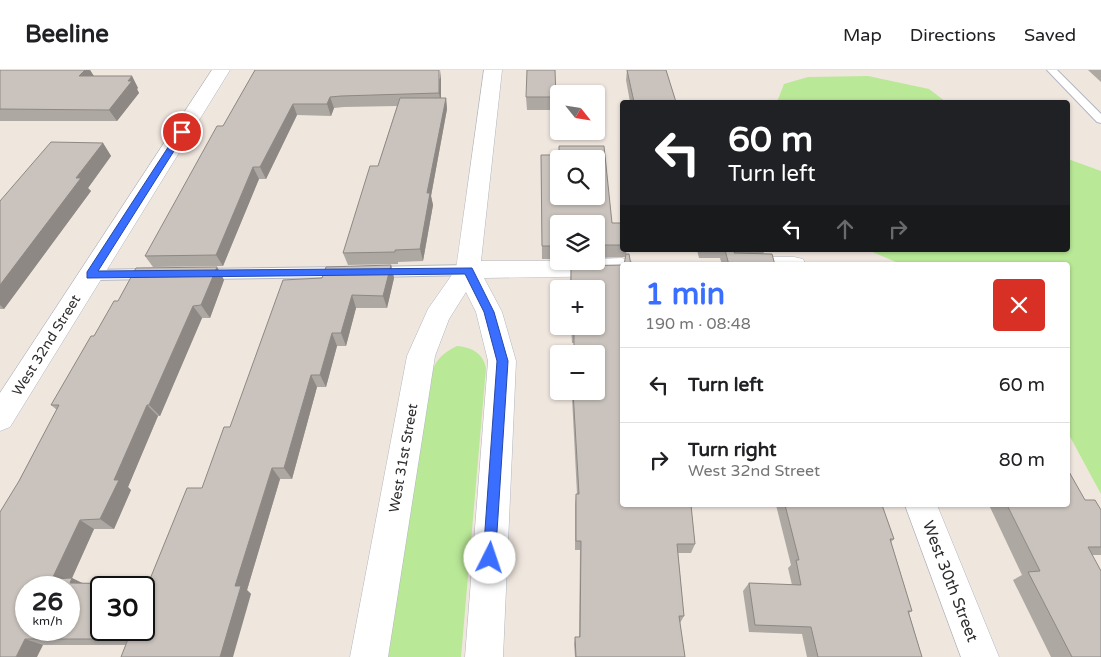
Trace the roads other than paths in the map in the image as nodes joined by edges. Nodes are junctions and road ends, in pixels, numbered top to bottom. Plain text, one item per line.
1 (221, 70) edge
2 (493, 70) edge
3 (1052, 70) edge
4 (1101, 120) edge
5 (620, 267) edge
6 (468, 270) junction
7 (170, 274) edge
8 (190, 274) edge
9 (91, 275) junction
10 (0, 418) edge
11 (922, 507) edge
12 (369, 657) edge
13 (484, 657) edge
14 (980, 657) edge

1 - 9 street, West 32nd Street
2 - 6 street, West 31st Street
3 - 4 lane
5 - 6 street
6 - 8 lane
6 - 12 street, West 31st Street
6 - 13 street
7 - 9 lane
9 - 10 street, West 32nd Street
11 - 14 street, West 30th Street

